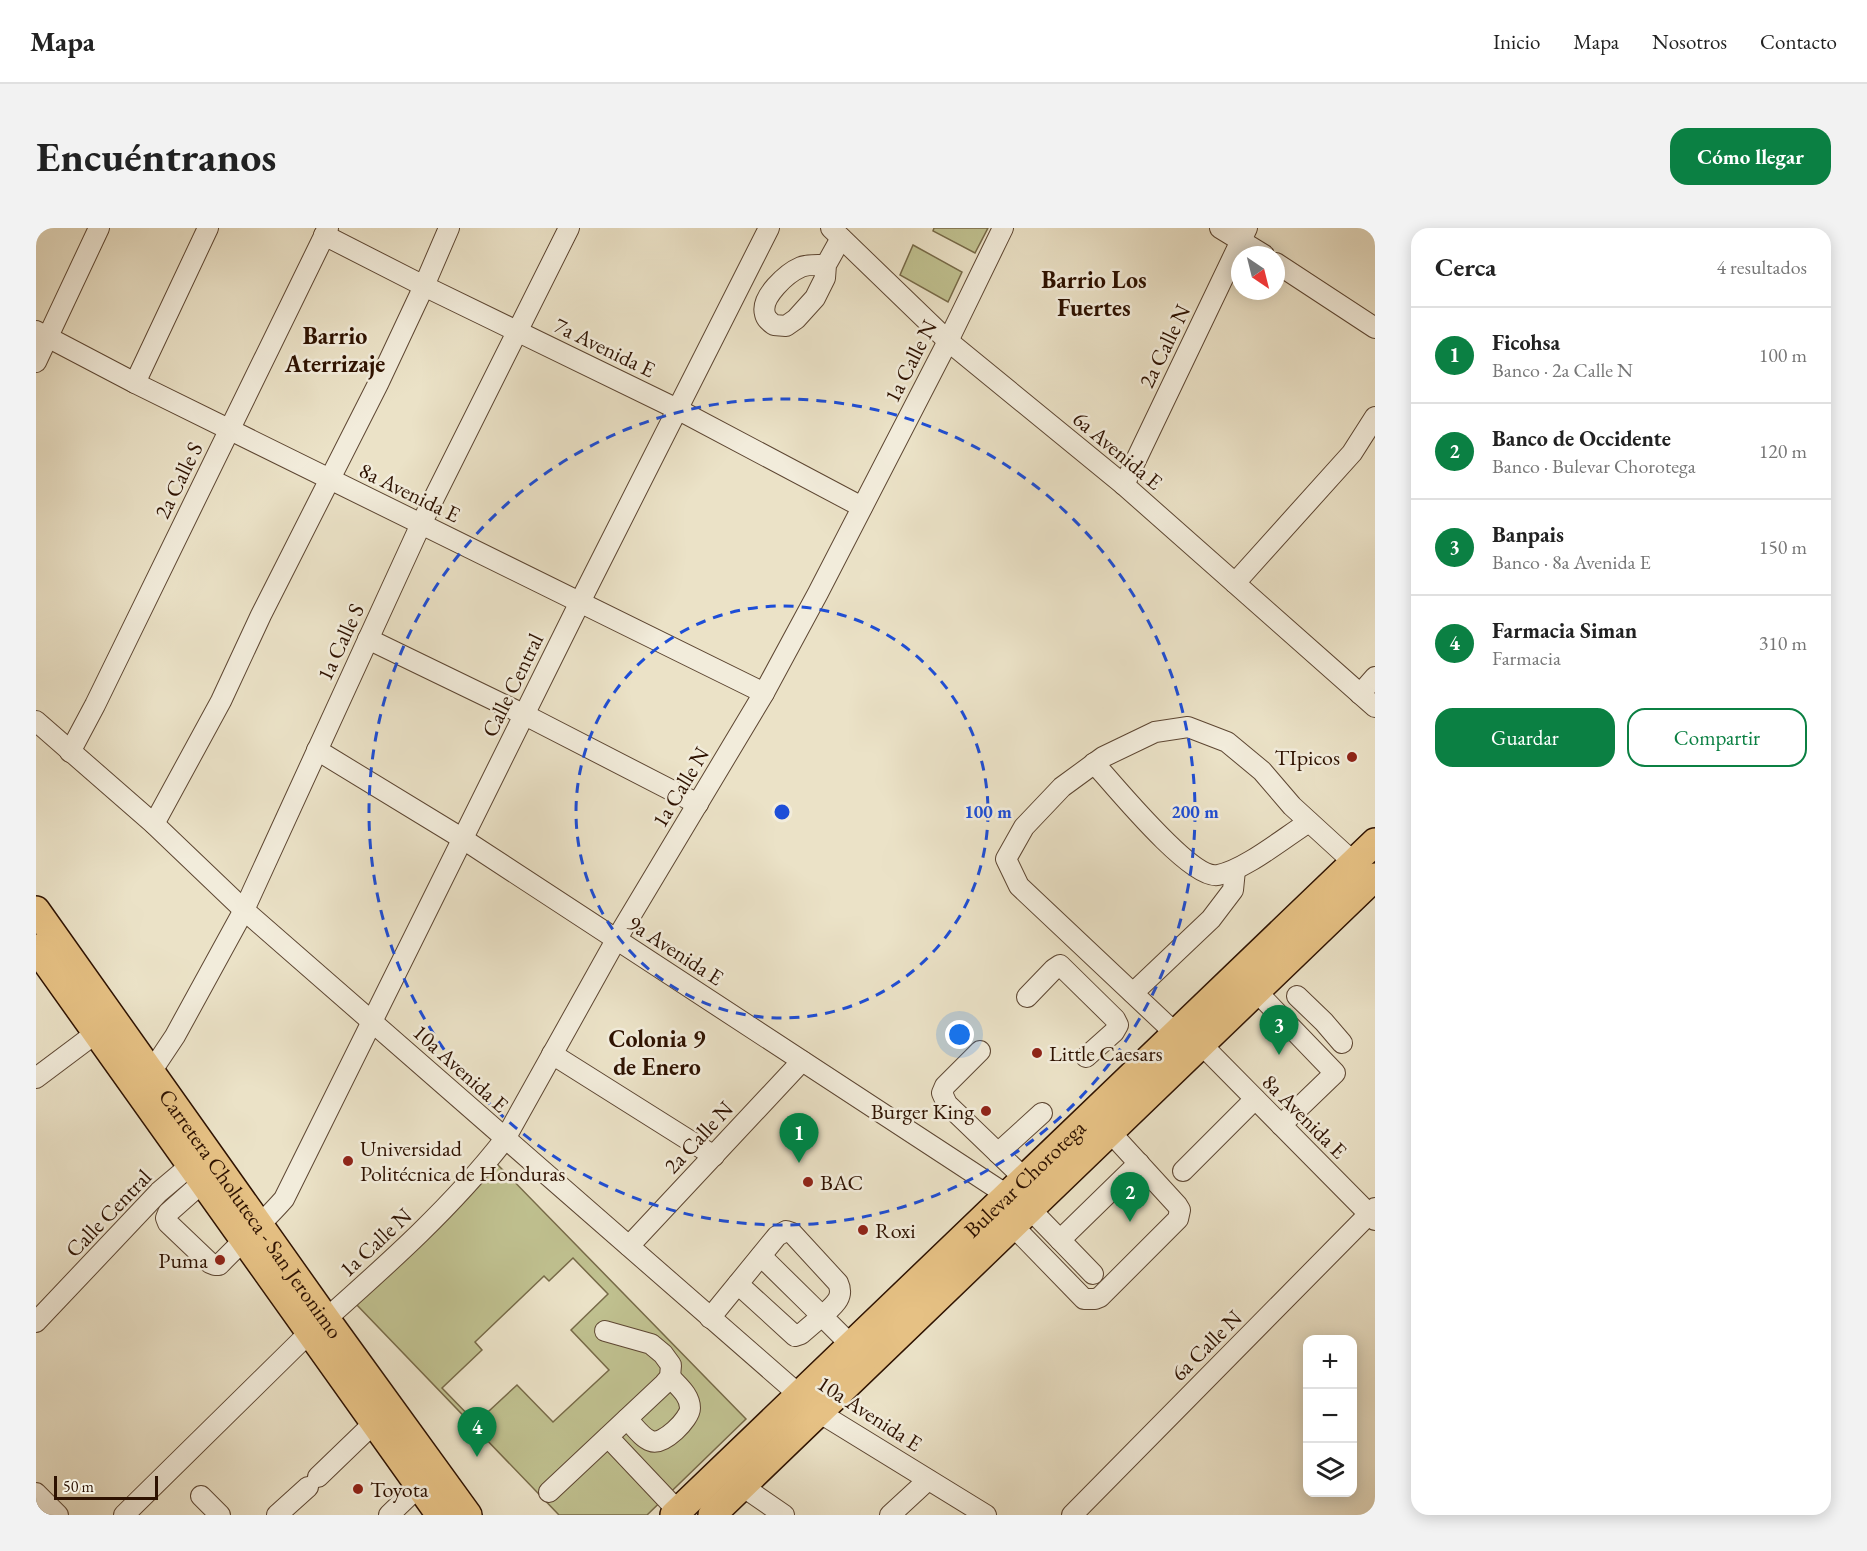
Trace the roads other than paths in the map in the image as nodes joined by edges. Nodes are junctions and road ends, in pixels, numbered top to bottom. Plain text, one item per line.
1 (99, 228) edge
2 (208, 228) edge
3 (449, 228) edge
4 (569, 228) edge
5 (770, 228) edge
6 (1003, 228) edge
7 (1220, 228) edge
8 (326, 232) edge
9 (836, 233) edge
10 (1244, 234) edge
11 (1255, 246) edge
12 (825, 265) dead end
13 (1285, 269) edge
14 (424, 286) junction
15 (1375, 328) edge
16 (517, 331) junction
17 (42, 333) edge
18 (948, 341) junction
19 (36, 362) edge
20 (135, 383) junction
21 (677, 409) junction
22 (1375, 417) edge
23 (230, 429) junction
24 (330, 479) junction
25 (1124, 485) junction
26 (862, 507) junction
27 (421, 524) junction
28 (1235, 583) junction
29 (580, 602) junction
30 (368, 639) junction
31 (1375, 677) edge
32 (764, 693) junction
33 (1368, 700) edge
34 (525, 715) junction
35 (36, 721) edge
36 (317, 750) junction
37 (70, 752) junction
38 (1094, 763) junction
39 (698, 804) junction
40 (1309, 822) junction
41 (154, 824) junction
42 (463, 839) junction
43 (1375, 842) edge
44 (1235, 870) junction
45 (1369, 875) edge
46 (36, 910) edge
47 (244, 910) junction
48 (616, 940) junction
49 (36, 948) edge
50 (1257, 992) junction
51 (1133, 993) junction
52 (1297, 996) dead end
53 (1028, 997) dead end
54 (372, 1020) junction
55 (1324, 1022) junction
56 (96, 1033) junction
57 (1175, 1034) junction
58 (1306, 1042) junction
59 (1342, 1043) dead end
60 (1202, 1045) junction
61 (980, 1051) dead end
62 (552, 1054) junction
63 (1086, 1057) dead end
64 (802, 1061) junction
65 (151, 1072) junction
66 (44, 1073) edge
67 (36, 1091) edge
68 (1255, 1099) junction
69 (1042, 1113) dead end
70 (1281, 1125) junction
71 (1111, 1133) junction
72 (505, 1139) junction
73 (998, 1153) junction
74 (714, 1156) junction
75 (1139, 1163) junction
76 (1184, 1171) dead end
77 (189, 1181) junction
78 (1016, 1186) junction
79 (1373, 1214) edge
80 (1021, 1218) junction
81 (252, 1232) junction
82 (1060, 1240) junction
83 (629, 1246) junction
84 (761, 1256) junction
85 (1093, 1274) dead end
86 (738, 1284) junction
87 (822, 1316) junction
88 (710, 1318) junction
89 (36, 1322) edge
90 (318, 1326) junction
91 (605, 1331) dead end
92 (850, 1344) junction
93 (670, 1377) junction
94 (798, 1395) junction
95 (820, 1413) junction
96 (627, 1419) junction
97 (374, 1423) junction
98 (608, 1437) junction
99 (928, 1480) junction
100 (419, 1486) junction
101 (742, 1486) junction
102 (549, 1492) dead end
103 (36, 1493) edge
104 (201, 1496) dead end
105 (676, 1513) edge
106 (779, 1513) edge
107 (58, 1515) edge
108 (124, 1515) edge
109 (220, 1515) edge
110 (277, 1515) edge
111 (389, 1515) edge
112 (440, 1515) edge
113 (468, 1515) edge
114 (712, 1515) edge
115 (890, 1515) edge
116 (986, 1515) edge
117 (1072, 1515) edge

1 - 17 street
2 - 20 street
3 - 14 street
4 - 16 street, 1a Calle S
5 - 21 street, Calle Central
6 - 18 street, 1a Calle N
7 - 10 street
8 - 14 street, 7a Avenida E
8 - 23 street, 2a Calle S
9 - 12 street
9 - 18 street, 6a Avenida E
10 - 11 street
10 - 25 street, 2a Calle N
13 - 15 street
14 - 16 street, 7a Avenida E
14 - 24 street
16 - 21 street, 7a Avenida E
16 - 27 street, 1a Calle S
17 - 19 street
17 - 20 street, 8a Avenida E
18 - 25 street, 6a Avenida E
18 - 26 street, 1a Calle N
20 - 23 street, 8a Avenida E
21 - 26 street, 7a Avenida E
21 - 29 street, Calle Central
22 - 28 street
23 - 24 street, 8a Avenida E
23 - 37 street, 2a Calle S
24 - 27 street, 8a Avenida E
24 - 41 street
25 - 28 street, 6a Avenida E
26 - 32 street, 1a Calle N
27 - 29 street, 8a Avenida E
27 - 30 street, 1a Calle S
28 - 33 street, 6a Avenida E
29 - 32 street, 8a Avenida E
29 - 34 street, Calle Central
30 - 34 street
30 - 36 street, 1a Calle S
31 - 33 street
32 - 39 street, 1a Calle N
34 - 39 street
34 - 42 street, Calle Central
35 - 37 street, 10a Avenida E
36 - 42 street, 9a Avenida E
36 - 47 street, 1a Calle S
37 - 41 street, 10a Avenida E
38 - 40 street
38 - 44 street
38 - 51 street
39 - 48 street, 1a Calle N
40 - 44 street
40 - 45 street
41 - 47 street, 10a Avenida E
42 - 48 street, 9a Avenida E
42 - 54 street, Calle Central
43 - 45 highway, Bulevar Chorotega
44 - 51 street
45 - 50 highway, Bulevar Chorotega
45 - 57 highway, Bulevar Chorotega
46 - 65 highway, Carretera Choluteca - San Jeronimo
47 - 54 street, 10a Avenida E
47 - 65 street, 1a Calle S
48 - 62 street, 1a Calle N
48 - 64 street, 9a Avenida E
49 - 56 highway, Carretera Choluteca - San Jeronimo
50 - 58 street
50 - 60 highway, Bulevar Chorotega
51 - 57 street
52 - 55 street
53 - 63 street
54 - 72 street, 10a Avenida E
54 - 81 street, Calle Central
55 - 58 street
55 - 59 street
56 - 66 street
56 - 77 highway, Carretera Choluteca - San Jeronimo
57 - 78 highway, Bulevar Chorotega
58 - 70 street
60 - 68 street, 8a Avenida E
60 - 71 highway, Bulevar Chorotega
61 - 73 street
62 - 72 street, 1a Calle N
62 - 74 street
64 - 74 street, 2a Calle N
64 - 78 street, 9a Avenida E
65 - 81 highway, Carretera Choluteca - San Jeronimo
66 - 67 street
68 - 70 street, 8a Avenida E
68 - 76 street
69 - 73 street
70 - 79 street, 8a Avenida E
71 - 75 street
71 - 80 highway, Bulevar Chorotega
72 - 83 street, 10a Avenida E
72 - 90 street, 1a Calle N
73 - 78 street
74 - 83 street, 2a Calle N
75 - 80 street
75 - 82 street
77 - 81 highway, Carretera Choluteca - San Jeronimo
77 - 81 street, Calle Central
77 - 89 street, Calle Central
78 - 92 highway, Bulevar Chorotega
79 - 117 street, 6a Calle N
80 - 82 street
80 - 95 highway, Bulevar Chorotega
81 - 90 highway, Carretera Choluteca - San Jeronimo
82 - 85 street
83 - 88 street, 10a Avenida E
84 - 86 street
84 - 87 street
84 - 87 street
86 - 87 street
86 - 88 street
87 - 92 street
88 - 94 street, 10a Avenida E
90 - 97 highway, Carretera Choluteca - San Jeronimo
90 - 108 street, 1a Calle N
90 - 113 highway, Carretera Choluteca - San Jeronimo
91 - 93 street
92 - 94 highway, Bulevar Chorotega
93 - 96 street
93 - 96 street
94 - 95 street, 10a Avenida E
94 - 105 highway, Bulevar Chorotega
95 - 99 street, 10a Avenida E
95 - 101 highway, Bulevar Chorotega
96 - 98 street
97 - 100 highway, Carretera Choluteca - San Jeronimo
97 - 110 street
98 - 102 street
98 - 105 street
99 - 115 street
99 - 116 street, 10a Avenida E
100 - 111 street
100 - 112 highway, Carretera Choluteca - San Jeronimo
101 - 106 street
101 - 114 highway, Bulevar Chorotega
103 - 107 street
104 - 109 street

